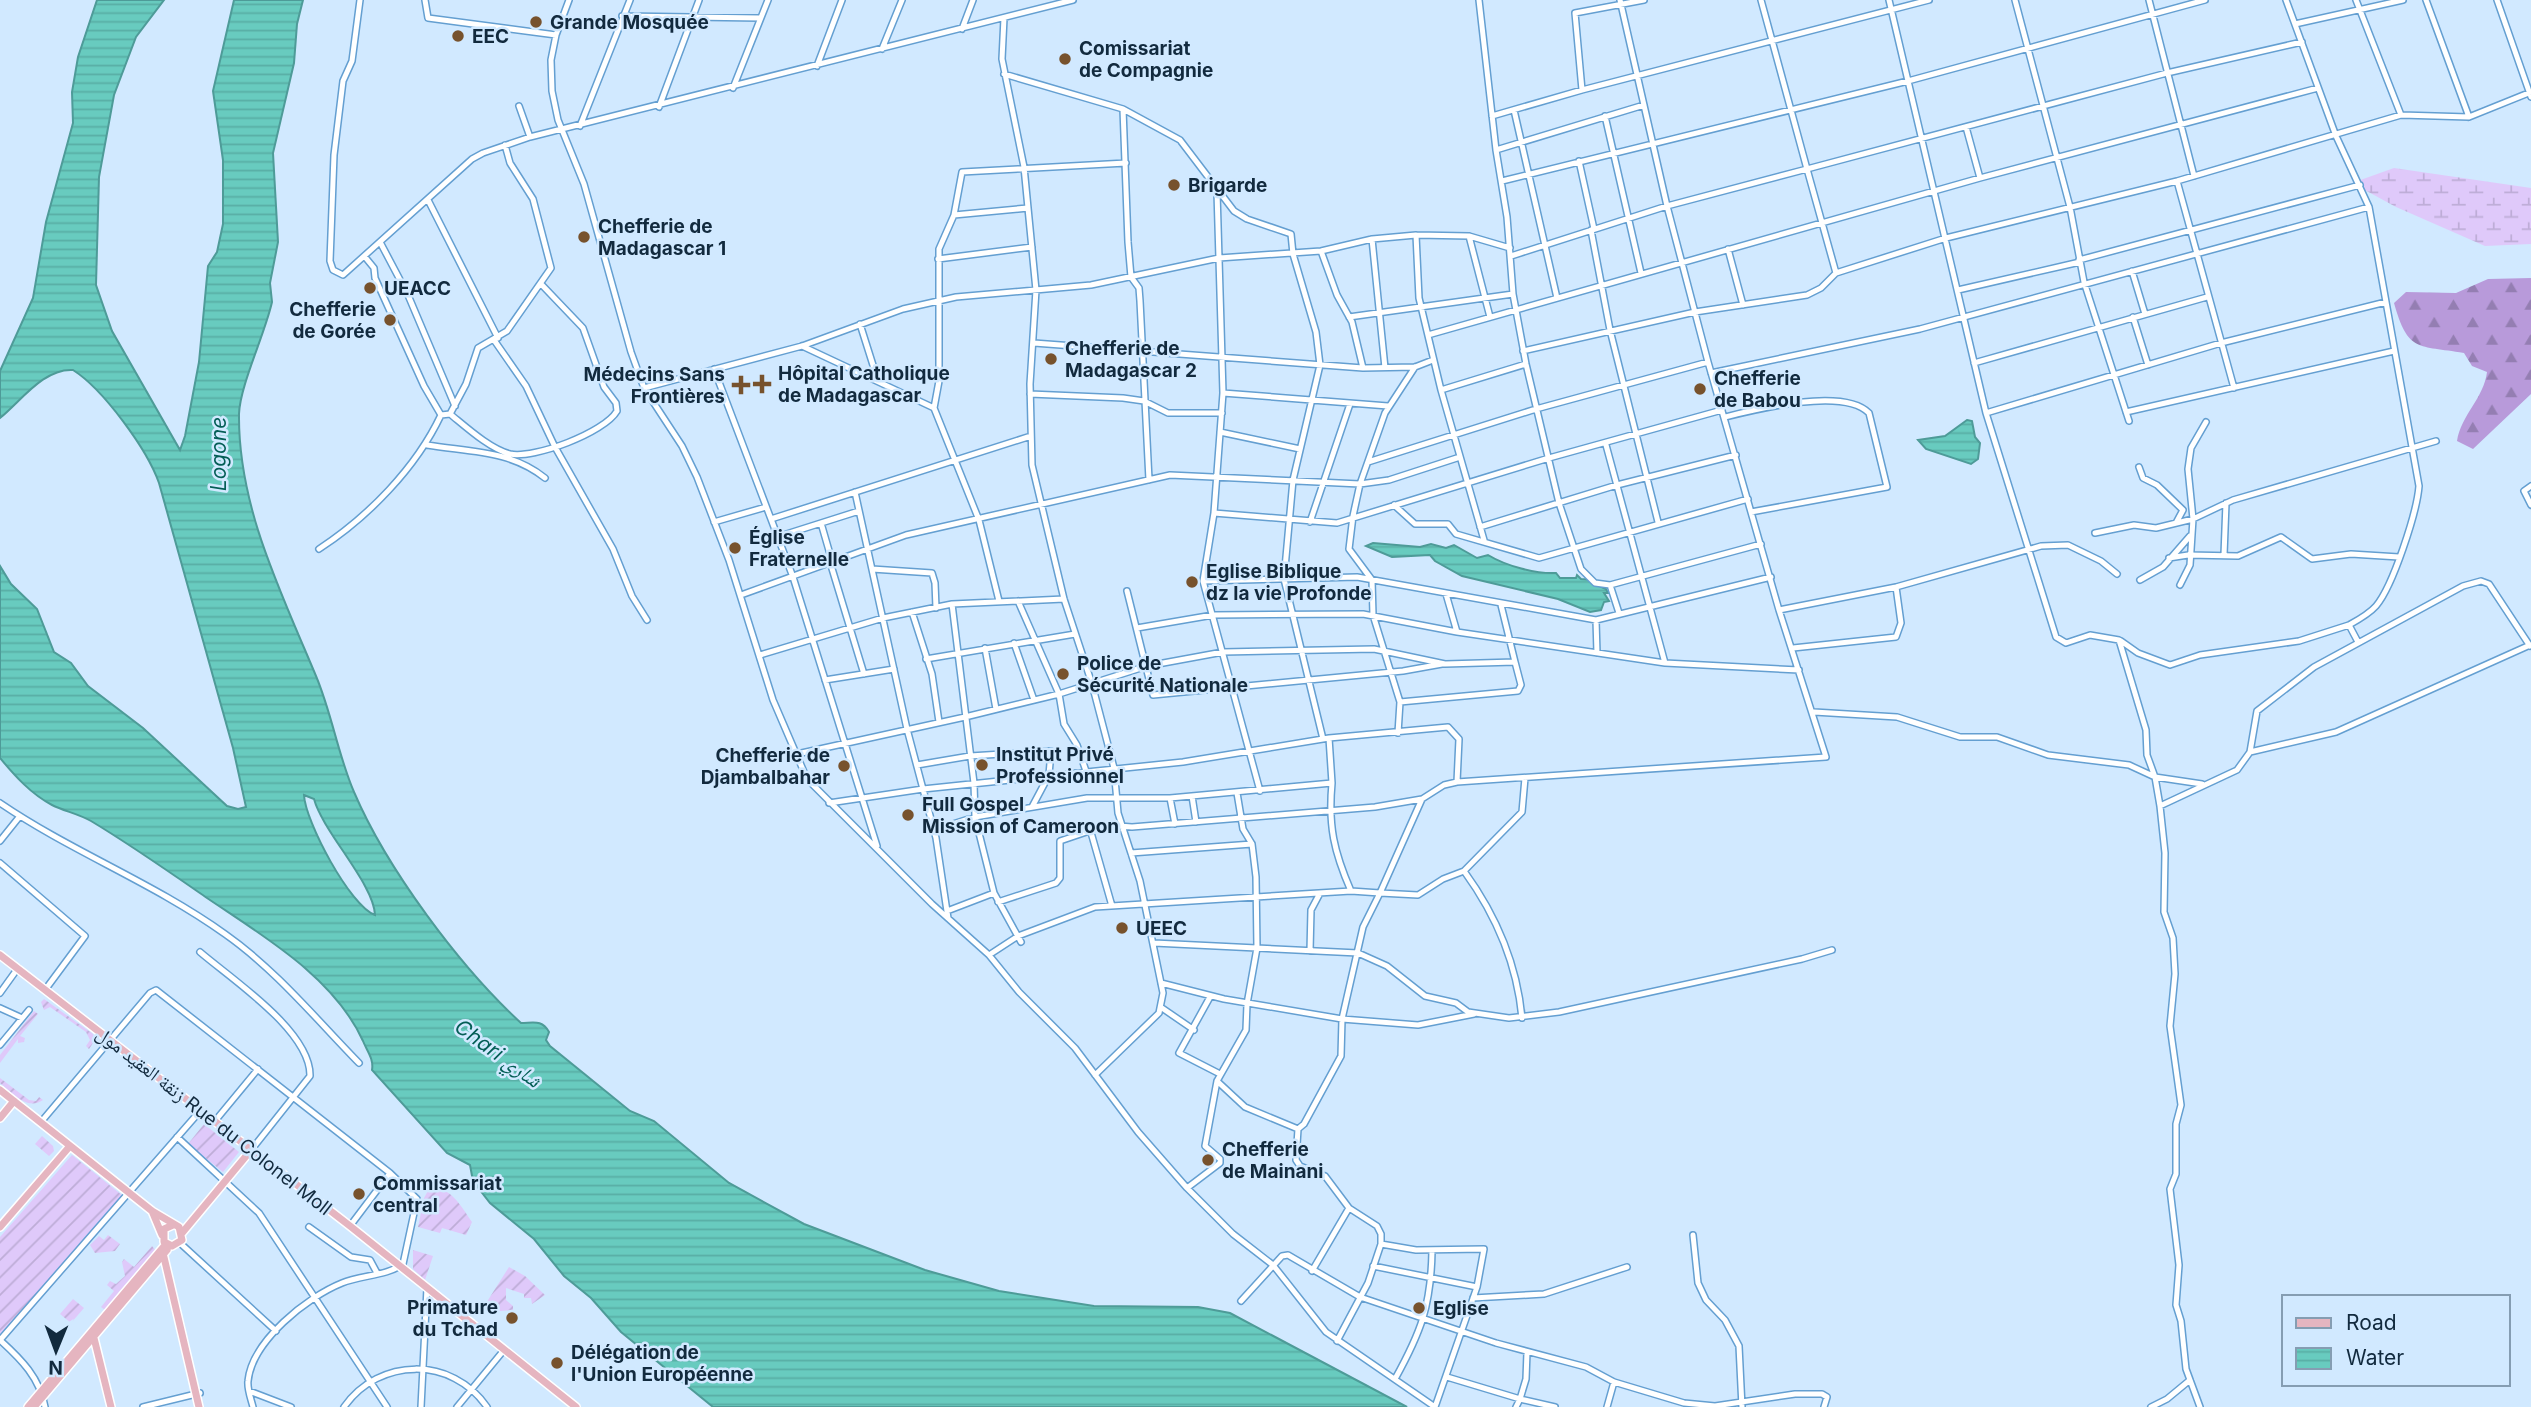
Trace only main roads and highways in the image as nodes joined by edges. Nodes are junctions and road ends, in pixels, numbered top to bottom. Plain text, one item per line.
1 (0, 955) edge
2 (0, 1090) edge
3 (14, 1101) junction
4 (0, 1118) edge
5 (71, 1146) junction
6 (251, 1149) junction
7 (152, 1210) junction
8 (195, 1217) junction
9 (174, 1226) junction
10 (0, 1227) edge
11 (182, 1233) junction
12 (167, 1245) junction
13 (155, 1266) junction
14 (168, 1272) junction
15 (105, 1319) junction
16 (92, 1333) junction
17 (42, 1394) junction
18 (198, 1394) junction
19 (28, 1407) edge
20 (34, 1407) edge
21 (111, 1407) edge
22 (201, 1407) edge
23 (576, 1407) edge

1 - 6 main road, زنقة العقيد مول Rue du Colonel Moll
2 - 3 main road
3 - 4 main road
3 - 5 main road
5 - 7 main road
5 - 10 main road
6 - 8 main road
6 - 23 main road, زنقة العقيد مول Rue du Colonel Moll
7 - 9 main road
7 - 12 main road
8 - 9 main road
8 - 11 main road
9 - 11 main road
9 - 12 main road
11 - 12 main road
12 - 13 main road
12 - 14 main road
12 - 15 main road
12 - 18 main road
13 - 14 main road
13 - 15 main road
14 - 18 main road
15 - 16 main road
16 - 17 main road
16 - 21 main road
17 - 19 main road
17 - 20 main road
18 - 22 main road

